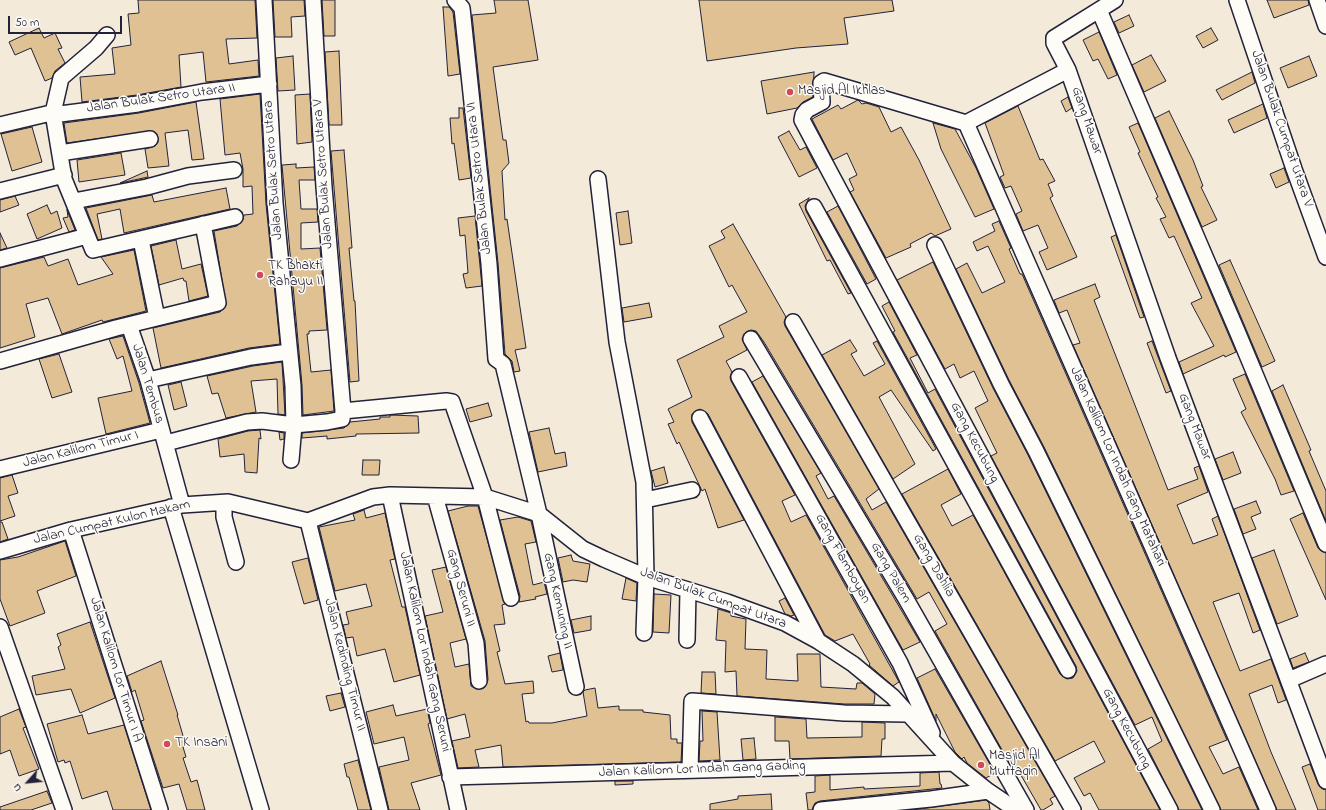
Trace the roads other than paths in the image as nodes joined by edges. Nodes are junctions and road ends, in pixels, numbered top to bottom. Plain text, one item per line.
1 (264, 0) edge
2 (313, 0) edge
3 (455, 0) edge
4 (1115, 0) edge
5 (1237, 0) edge
6 (1317, 0) edge
7 (1099, 10) junction
8 (1326, 26) edge
9 (107, 35) dead end
10 (1068, 70) junction
11 (269, 84) junction
12 (53, 113) junction
13 (966, 123) junction
14 (0, 125) edge
15 (150, 139) dead end
16 (60, 153) junction
17 (234, 170) dead end
18 (64, 175) junction
19 (598, 179) dead end
20 (0, 191) edge
21 (74, 201) junction
22 (814, 206) dead end
23 (235, 217) dead end
24 (203, 224) junction
25 (87, 236) junction
26 (141, 240) junction
27 (935, 245) dead end
28 (1326, 257) edge
29 (0, 259) edge
30 (157, 318) junction
31 (793, 322) dead end
32 (129, 325) junction
33 (751, 338) dead end
34 (288, 352) junction
35 (0, 361) edge
36 (739, 377) dead end
37 (148, 380) junction
38 (343, 411) junction
39 (700, 418) dead end
40 (294, 425) junction
41 (164, 436) junction
42 (291, 460) dead end
43 (0, 469) edge
44 (692, 490) dead end
45 (390, 495) junction
46 (435, 496) junction
47 (485, 497) junction
48 (645, 500) junction
49 (224, 502) junction
50 (177, 506) junction
51 (539, 514) junction
52 (308, 521) junction
53 (72, 530) junction
54 (1326, 544) edge
55 (0, 551) edge
56 (236, 562) dead end
57 (646, 577) junction
58 (688, 590) junction
59 (511, 598) dead end
60 (0, 628) edge
61 (644, 633) dead end
62 (687, 640) dead end
63 (818, 641) junction
64 (1326, 664) edge
65 (1068, 670) dead end
66 (1289, 680) junction
67 (479, 681) dead end
68 (576, 687) dead end
69 (908, 714) junction
70 (936, 744) junction
71 (953, 763) junction
72 (690, 770) junction
73 (450, 776) junction
74 (1326, 781) edge
75 (988, 791) junction
76 (64, 810) edge
77 (160, 810) edge
78 (261, 810) edge
79 (380, 810) edge
80 (458, 810) edge
81 (821, 810) edge
82 (1016, 810) edge
83 (1026, 810) edge
84 (1073, 810) edge
85 (1170, 810) edge
86 (1212, 810) edge
87 (1268, 810) edge

1 - 11 street, Jalan Bulak Setro Utara
2 - 38 street, Jalan Bulak Setro Utara V
3 - 51 street, Jalan Bulak Setro Utara VI
4 - 7 street
5 - 28 street, Jalan Bulak Cumpat Utara V
6 - 8 street
7 - 10 street, Gang Mawar
7 - 54 street
9 - 12 street
10 - 13 street
10 - 66 street, Gang Mawar
11 - 12 street, Jalan Bulak Setro Utara II
11 - 34 street, Jalan Bulak Setro Utara
12 - 14 street, Jalan Bulak Setro Utara II
12 - 16 street
13 - 85 street, Gang Kecubung
13 - 87 street, Jalan Kalilom Lor Indah Gang Matahari
15 - 16 street
16 - 18 street
17 - 21 street
18 - 20 street
18 - 21 street
19 - 48 street
21 - 25 street
22 - 65 street
23 - 24 street
24 - 26 street
24 - 30 street
25 - 26 street
25 - 29 street
26 - 30 street
27 - 86 street
30 - 32 street
31 - 84 street, Gang Dahlia
32 - 35 street
32 - 37 street, Jalan Tembus
33 - 83 street, Gang Palem
34 - 37 street
34 - 40 street, Jalan Bulak Setro Utara
36 - 70 street, Gang Flamboyan
37 - 41 street, Jalan Tembus
38 - 40 street
38 - 47 street
39 - 63 street
40 - 41 street, Jalan Kalilom Timur I
40 - 42 street, Jalan Bulak Setro Utara
41 - 43 street, Jalan Kalilom Timur I
41 - 50 street, Jalan Tembus
44 - 48 street
45 - 46 street
45 - 52 street
45 - 73 street, Jalan Kalilom Lor Indah Gang Seruni
46 - 47 street
46 - 67 street, Gang Seruni II
47 - 51 street
47 - 59 street
48 - 57 street
49 - 50 street, Jalan Cumpat Kulon Makam
49 - 52 street, Jalan Cumpat Kulon Makam
49 - 56 street
50 - 53 street, Jalan Cumpat Kulon Makam
50 - 78 street, Jalan Tembus
51 - 57 street, Jalan Bulak Cumpat Utara
51 - 68 street, Gang Kemuning II
52 - 79 street, Jalan Kedinding Timur II
53 - 55 street, Jalan Cumpat Kulon Makam
53 - 77 street, Jalan Kalilom Lor Timur I A
57 - 58 street, Jalan Bulak Cumpat Utara
57 - 61 street
58 - 62 street
58 - 63 street, Jalan Bulak Cumpat Utara
60 - 76 street
63 - 69 street, Jalan Bulak Cumpat Utara
64 - 66 street
66 - 74 street, Gang Mawar
69 - 70 street, Jalan Bulak Cumpat Utara
69 - 72 street
70 - 71 street, Jalan Bulak Cumpat Utara
71 - 72 street, Jalan Kalilom Lor Indah Gang Gading
71 - 75 street, Jalan Bulak Cumpat Utara
72 - 73 street, Jalan Kalilom Lor Indah Gang Gading
73 - 80 street, Jalan Kalilom Lor Indah Gang Seruni
75 - 81 street
75 - 82 street, Jalan Bulak Cumpat Utara

